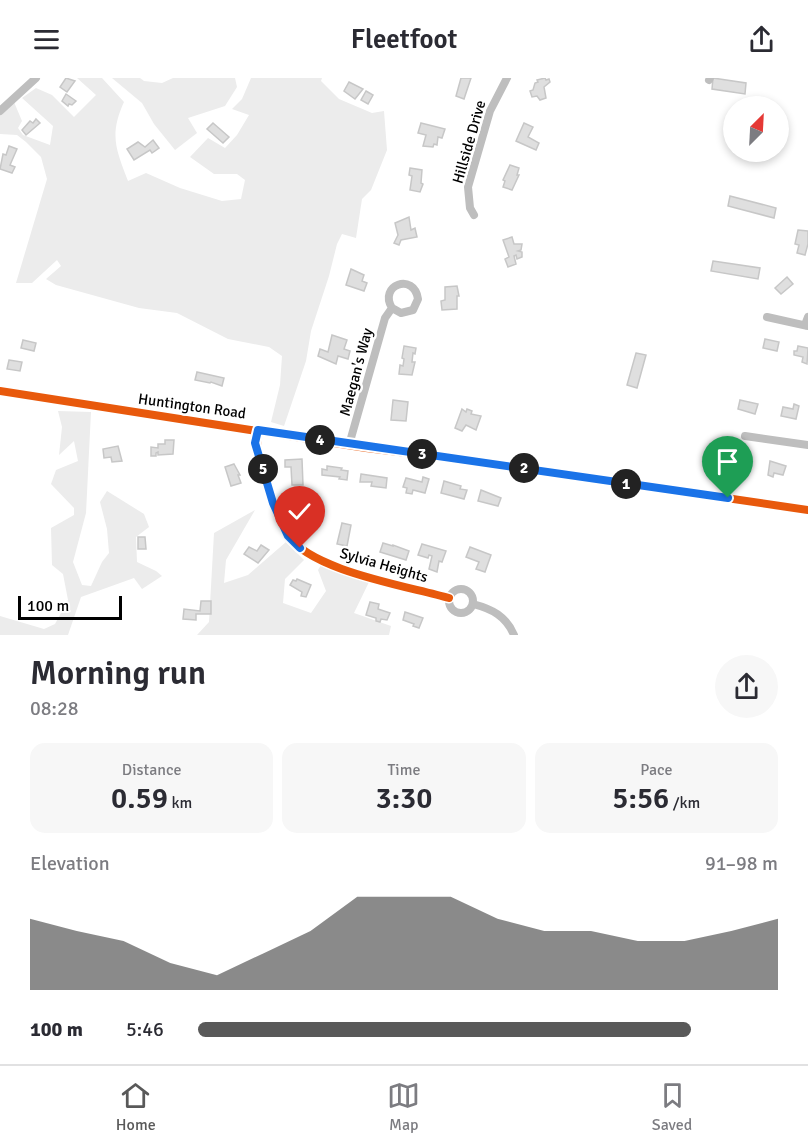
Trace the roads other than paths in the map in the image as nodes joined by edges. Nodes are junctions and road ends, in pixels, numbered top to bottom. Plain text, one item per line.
1 (36, 78) edge
2 (507, 78) edge
3 (0, 111) edge
4 (474, 215) dead end
5 (392, 309) dead end
6 (767, 317) dead end
7 (807, 323) edge
8 (0, 391) edge
9 (258, 430) junction
10 (745, 436) dead end
11 (350, 445) junction
12 (808, 445) edge
13 (808, 510) edge
14 (449, 598) junction
15 (473, 604) junction
16 (514, 635) edge

1 - 3 street
2 - 4 street, Hillside Drive
5 - 11 street, Maegan's Way
6 - 7 street
8 - 9 street, Huntington Road
9 - 11 street, Huntington Road
9 - 14 street, Sylvia Heights
10 - 12 street
11 - 13 street, Huntington Road
14 - 15 street, Sylvia Heights
14 - 15 street, Sylvia Heights
15 - 16 street, Sylvia Heights

